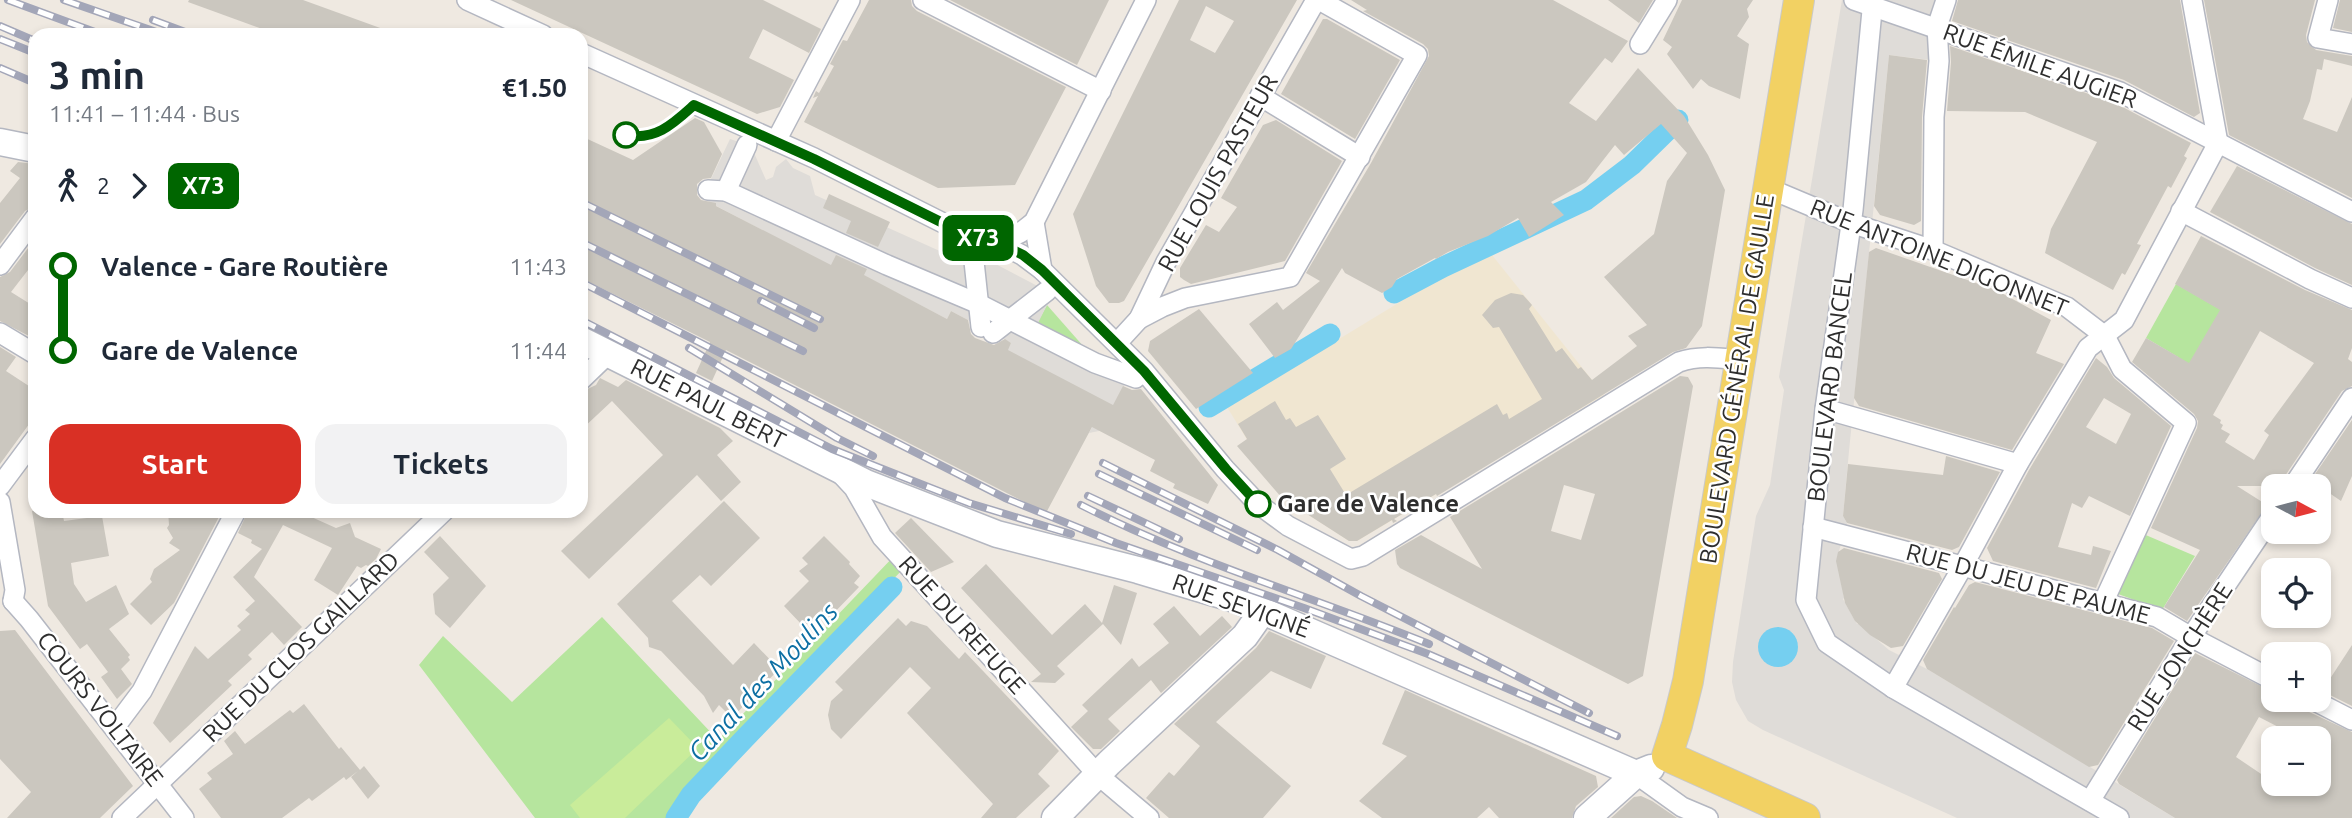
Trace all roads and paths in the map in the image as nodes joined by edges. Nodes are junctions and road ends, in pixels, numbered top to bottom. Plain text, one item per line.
1 (467, 0) edge
2 (850, 0) edge
3 (923, 0) edge
4 (1146, 0) edge
5 (1318, 0) edge
6 (1667, 0) edge
7 (1799, 0) edge
8 (1945, 0) edge
9 (2192, 0) edge
10 (2328, 0) edge
11 (1866, 2) edge
12 (1937, 27) junction
13 (528, 28) edge
14 (1640, 44) dead end
15 (2352, 44) edge
16 (588, 55) edge
17 (1101, 91) junction
18 (1260, 96) junction
19 (776, 141) junction
20 (1, 142) edge
21 (2218, 143) junction
22 (747, 145) dead end
23 (28, 148) edge
24 (1360, 157) junction
25 (1768, 188) junction
26 (2181, 211) junction
27 (2352, 212) edge
28 (1034, 222) junction
29 (1851, 223) junction
30 (28, 227) edge
31 (999, 243) junction
32 (1933, 250) junction
33 (973, 252) dead end
34 (0, 265) edge
35 (1042, 270) junction
36 (1047, 291) dead end
37 (2352, 298) edge
38 (979, 304) junction
39 (1139, 319) junction
40 (1011, 320) junction
41 (0, 333) edge
42 (2105, 336) junction
43 (1117, 343) junction
44 (588, 344) edge
45 (28, 350) edge
46 (608, 354) junction
47 (1740, 360) junction
48 (588, 373) edge
49 (1136, 378) dead end
50 (2352, 398) edge
51 (1825, 410) junction
52 (28, 448) edge
53 (2018, 464) junction
54 (835, 468) junction
55 (2301, 474) edge
56 (0, 486) edge
57 (0, 502) edge
58 (232, 518) edge
59 (437, 518) edge
60 (1813, 527) junction
61 (2261, 533) edge
62 (1964, 566) junction
63 (6, 603) edge
64 (2103, 603) junction
65 (1262, 612) junction
66 (2191, 637) junction
67 (2261, 674) edge
68 (1893, 688) junction
69 (2331, 709) edge
70 (2352, 720) edge
71 (115, 727) junction
72 (1667, 756) junction
73 (1636, 774) junction
74 (1098, 775) junction
75 (159, 784) junction
76 (2090, 801) junction
77 (122, 818) edge
78 (184, 818) edge
79 (1055, 818) edge
80 (1149, 818) edge
81 (1587, 818) edge
82 (1708, 818) edge
83 (1805, 818) edge
84 (2119, 818) edge

1 - 13 street
2 - 19 street
3 - 17 street
4 - 17 street
5 - 18 street, RUE LOUIS PASTEUR
5 - 24 street
6 - 14 street
7 - 25 main road, BOULEVARD GÉNÉRAL DE GAULLE
8 - 12 street
9 - 21 street
10 - 15 street
11 - 12 street, RUE ÉMILE AUGIER
11 - 29 street, BOULEVARD BANCEL
12 - 21 street, RUE ÉMILE AUGIER
12 - 32 street
16 - 19 street
17 - 28 street
18 - 24 street
18 - 39 street, RUE LOUIS PASTEUR
19 - 31 street
20 - 23 street
21 - 26 street
21 - 27 street, RUE ÉMILE AUGIER
22 - 38 street
24 - 39 street
25 - 29 street, RUE ANTOINE DIGONNET
25 - 47 main road, BOULEVARD GÉNÉRAL DE GAULLE
26 - 37 street
26 - 42 street
28 - 31 street
28 - 35 street
29 - 32 street, RUE ANTOINE DIGONNET
29 - 51 street, BOULEVARD BANCEL
30 - 34 street
31 - 35 street
32 - 42 street, RUE ANTOINE DIGONNET
33 - 38 street
35 - 43 street
36 - 40 street
38 - 40 street
38 - 40 street
39 - 43 street, RUE LOUIS PASTEUR
40 - 49 street
41 - 45 street
42 - 53 street
42 - 64 street
43 - 47 street
44 - 46 street, RUE PAUL BERT
46 - 48 street
46 - 54 street, RUE PAUL BERT
47 - 72 main road, BOULEVARD GÉNÉRAL DE GAULLE
50 - 55 street
51 - 53 street
51 - 60 street, BOULEVARD BANCEL
52 - 56 street
53 - 62 street
54 - 65 street, RUE SEVIGNÉ
54 - 74 street, RUE DU REFUGE
57 - 63 street
58 - 71 street
59 - 75 street, RUE DU CLOS GAILLARD
60 - 62 street, RUE DU JEU DE PAUME
60 - 68 street, BOULEVARD BANCEL
61 - 66 street, RUE JONCHÈRE
62 - 64 street, RUE DU JEU DE PAUME
62 - 68 street
63 - 71 street, COURS VOLTAIRE
64 - 66 street, RUE DU JEU DE PAUME
65 - 73 street, RUE SEVIGNÉ
65 - 74 street
66 - 67 street, RUE DU JEU DE PAUME
66 - 76 street, RUE JONCHÈRE
68 - 76 street, BOULEVARD BANCEL
69 - 70 street
71 - 75 street, COURS VOLTAIRE
72 - 73 street
72 - 83 main road
73 - 81 street
73 - 82 street
74 - 79 street
74 - 80 street, RUE DU REFUGE
75 - 77 street, RUE DU CLOS GAILLARD
75 - 78 street, COURS VOLTAIRE
76 - 84 street, BOULEVARD BANCEL

